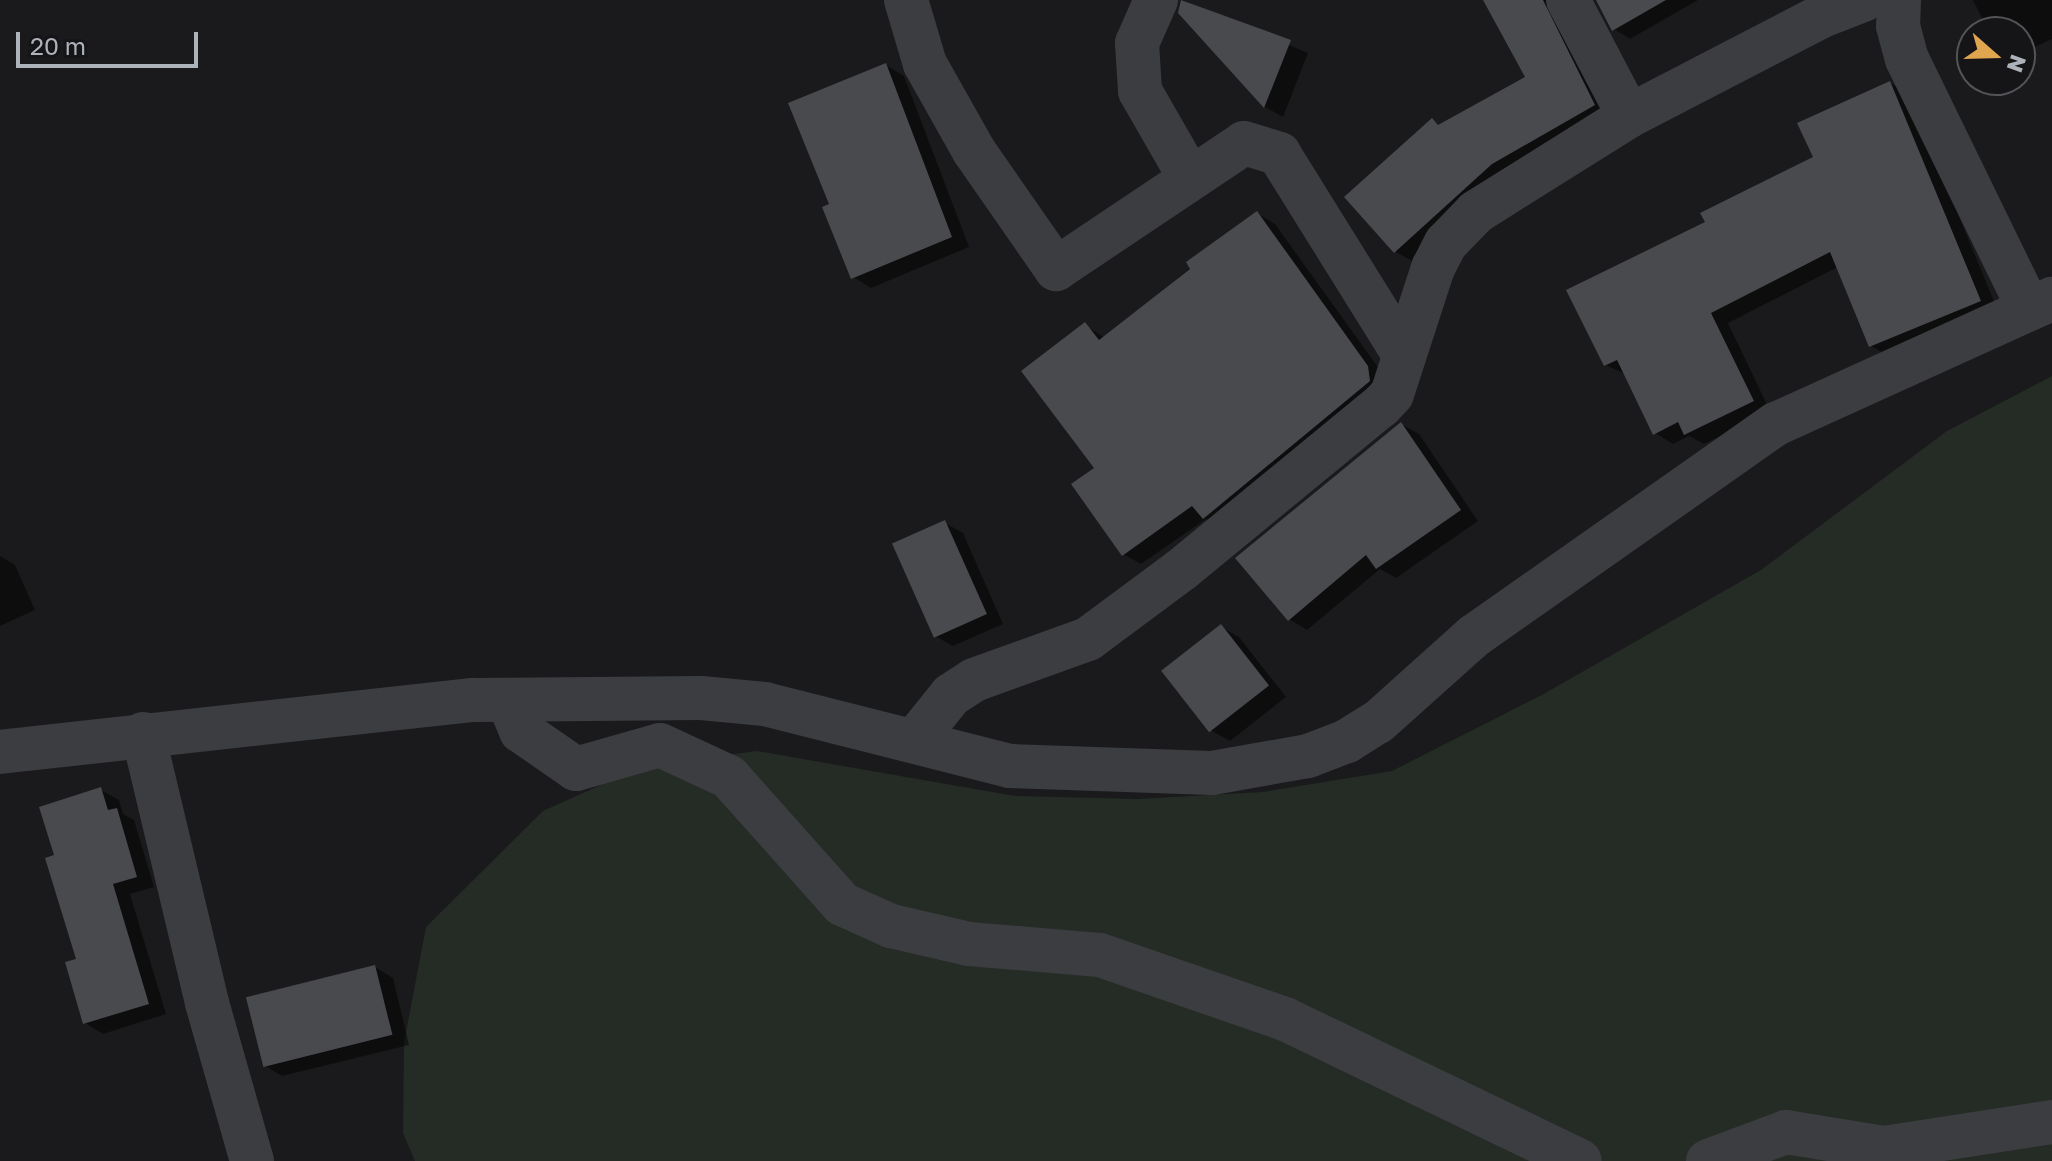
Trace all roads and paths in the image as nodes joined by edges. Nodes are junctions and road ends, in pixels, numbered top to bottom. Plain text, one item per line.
1 (906, 0) edge
2 (1156, 0) edge
3 (1568, 0) edge
4 (1863, 0) edge
5 (1899, 0) edge
6 (1629, 116) junction
7 (1190, 178) junction
8 (2041, 304) edge
9 (1403, 353) junction
10 (508, 700) junction
11 (143, 734) junction
12 (914, 741) junction
13 (0, 752) edge
14 (2052, 1122) edge
15 (252, 1161) edge
16 (1580, 1161) edge
17 (1708, 1161) edge

1 - 7 street
2 - 7 street
3 - 6 street
4 - 6 street
5 - 8 street
6 - 9 street
7 - 9 street
8 - 12 street
9 - 12 street
10 - 11 street
10 - 12 street
10 - 16 street
11 - 13 street
11 - 15 street
14 - 17 street

